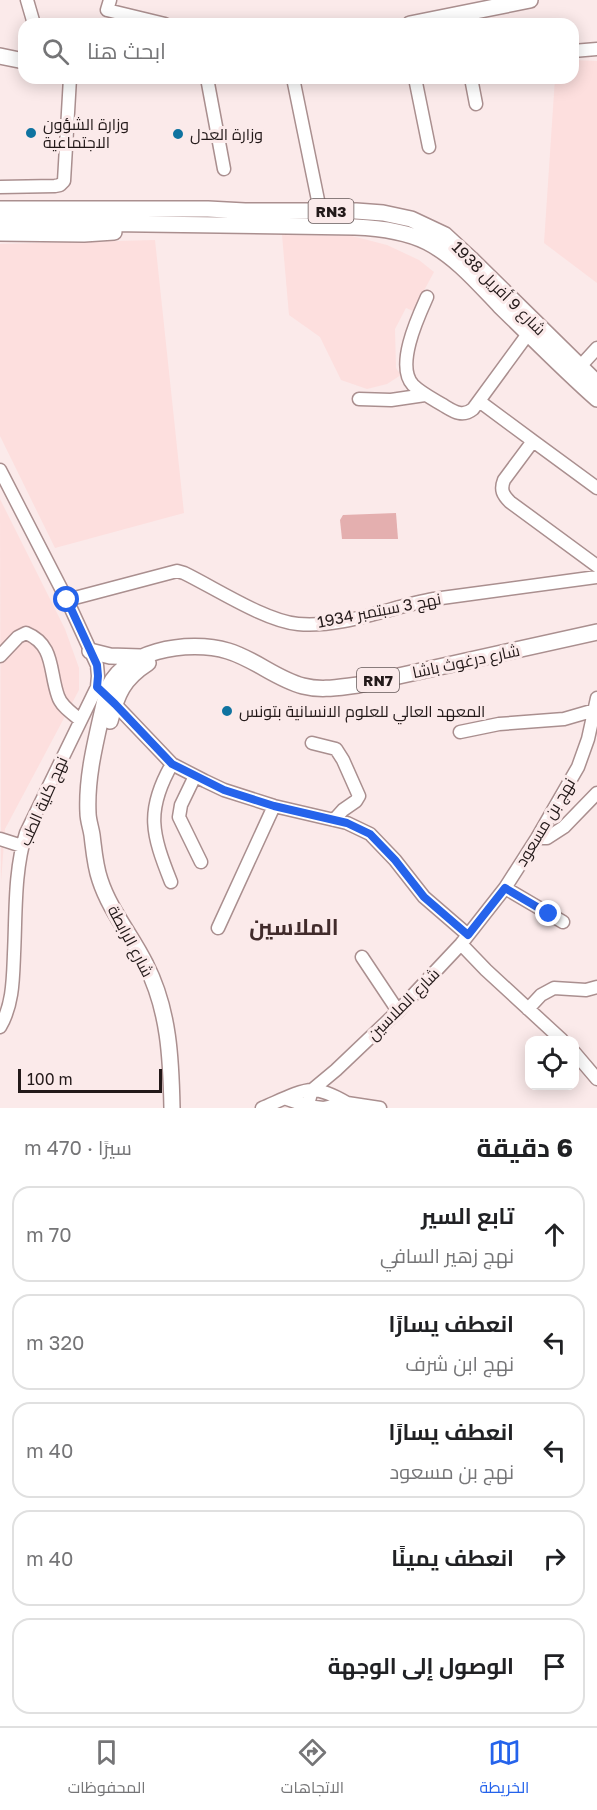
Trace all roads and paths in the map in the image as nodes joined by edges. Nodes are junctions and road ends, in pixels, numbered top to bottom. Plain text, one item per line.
1 (27, 0) edge
2 (110, 0) edge
3 (530, 0) edge
4 (32, 18) edge
5 (140, 18) edge
6 (465, 18) edge
7 (597, 50) edge
8 (579, 51) edge
9 (0, 56) edge
10 (18, 60) edge
11 (70, 84) edge
12 (208, 84) edge
13 (294, 84) edge
14 (416, 84) edge
15 (472, 84) edge
16 (476, 104) dead end
17 (429, 147) dead end
18 (224, 169) dead end
19 (0, 187) edge
20 (0, 201) edge
21 (0, 209) edge
22 (208, 209) junction
23 (320, 210) junction
24 (0, 222) edge
25 (211, 225) junction
26 (0, 234) edge
27 (427, 297) dead end
28 (532, 329) junction
29 (597, 348) edge
30 (575, 372) junction
31 (597, 383) edge
32 (425, 394) junction
33 (359, 399) dead end
34 (597, 399) edge
35 (479, 401) junction
36 (533, 441) junction
37 (0, 470) edge
38 (597, 488) edge
39 (597, 566) edge
40 (597, 577) edge
41 (67, 600) junction
42 (597, 632) edge
43 (90, 651) junction
44 (165, 651) junction
45 (0, 656) edge
46 (141, 657) junction
47 (106, 695) junction
48 (596, 704) edge
49 (80, 720) junction
50 (460, 732) dead end
51 (312, 743) dead end
52 (172, 764) junction
53 (195, 776) junction
54 (597, 793) edge
55 (274, 806) junction
56 (334, 819) junction
57 (537, 838) junction
58 (0, 839) edge
59 (22, 846) junction
60 (201, 862) dead end
61 (171, 882) dead end
62 (505, 888) junction
63 (562, 921) dead end
64 (218, 928) dead end
65 (465, 939) junction
66 (362, 957) dead end
67 (597, 987) edge
68 (528, 1009) junction
69 (398, 1011) junction
70 (0, 1027) edge
71 (557, 1036) edge
72 (579, 1058) edge
73 (336, 1070) junction
74 (597, 1079) edge
75 (171, 1085) junction
76 (312, 1090) junction
77 (327, 1093) junction
78 (287, 1099) junction
79 (348, 1103) junction
80 (307, 1107) edge
81 (164, 1108) edge
82 (172, 1108) edge
83 (262, 1108) edge
84 (322, 1108) edge
85 (380, 1108) edge

1 - 4 street
2 - 5 street
3 - 6 main road
7 - 8 street
9 - 10 main road
11 - 19 street
12 - 18 street
13 - 23 street
14 - 17 street
15 - 16 street
20 - 22 main road, شارع 9 أفريل 1938
21 - 22 main road, شارع 9 أفريل 1938 / RN3
22 - 23 main road, شارع 9 أفريل 1938 / RN3
23 - 28 main road, شارع 9 أفريل 1938 / RN3
24 - 25 main road, شارع 9 أفريل 1938 / RN3
25 - 26 main road, شارع 9 أفريل 1938
25 - 28 main road, شارع 9 أفريل 1938 / RN3
27 - 32 street
28 - 30 main road, شارع 9 أفريل 1938 / RN3
28 - 35 street
29 - 30 street
30 - 31 main road, شارع 9 أفريل 1938 / RN3
30 - 34 main road, شارع 9 أفريل 1938 / RN3
32 - 33 street
32 - 35 street
35 - 36 street
36 - 38 street
36 - 39 street
37 - 41 street
40 - 41 street, نهج 3 سبتمبر 1934
41 - 43 street
42 - 44 main road, شارع درغوث باشا / RN7
43 - 46 main road
43 - 47 street
44 - 46 main road, شارع درغوث باشا / RN7
44 - 47 main road, شارع درغوث باشا / RN7
45 - 49 street
46 - 47 main road, شارع درغوث باشا / RN7
47 - 49 street, نهج كلية الطب
47 - 52 street
47 - 75 main road, شارع الرابطة / RN7
48 - 50 street
48 - 57 street, نهج بن مسعود
49 - 59 street, نهج كلية الطب
51 - 56 street
52 - 53 street
52 - 61 street
53 - 55 street
53 - 60 street
54 - 57 street
55 - 56 street
55 - 64 street
56 - 65 street
57 - 62 street, نهج بن مسعود
58 - 59 street
59 - 70 street, نهج كلية الطب
62 - 63 street
62 - 65 street, نهج بن مسعود
65 - 68 street
65 - 69 street, شارع الملاسين
66 - 69 street
67 - 68 street
68 - 71 street
69 - 73 street, شارع الملاسين
72 - 74 street
73 - 76 street, شارع الملاسين
73 - 77 street, شارع الملاسين
75 - 81 main road, RN7
75 - 82 main road, RN7
76 - 77 street
76 - 78 street, شارع الملاسين
76 - 80 street
77 - 79 street
77 - 84 street, شارع الملاسين
78 - 80 street
78 - 83 street, شارع الملاسين
79 - 84 street
79 - 85 street
80 - 84 street

